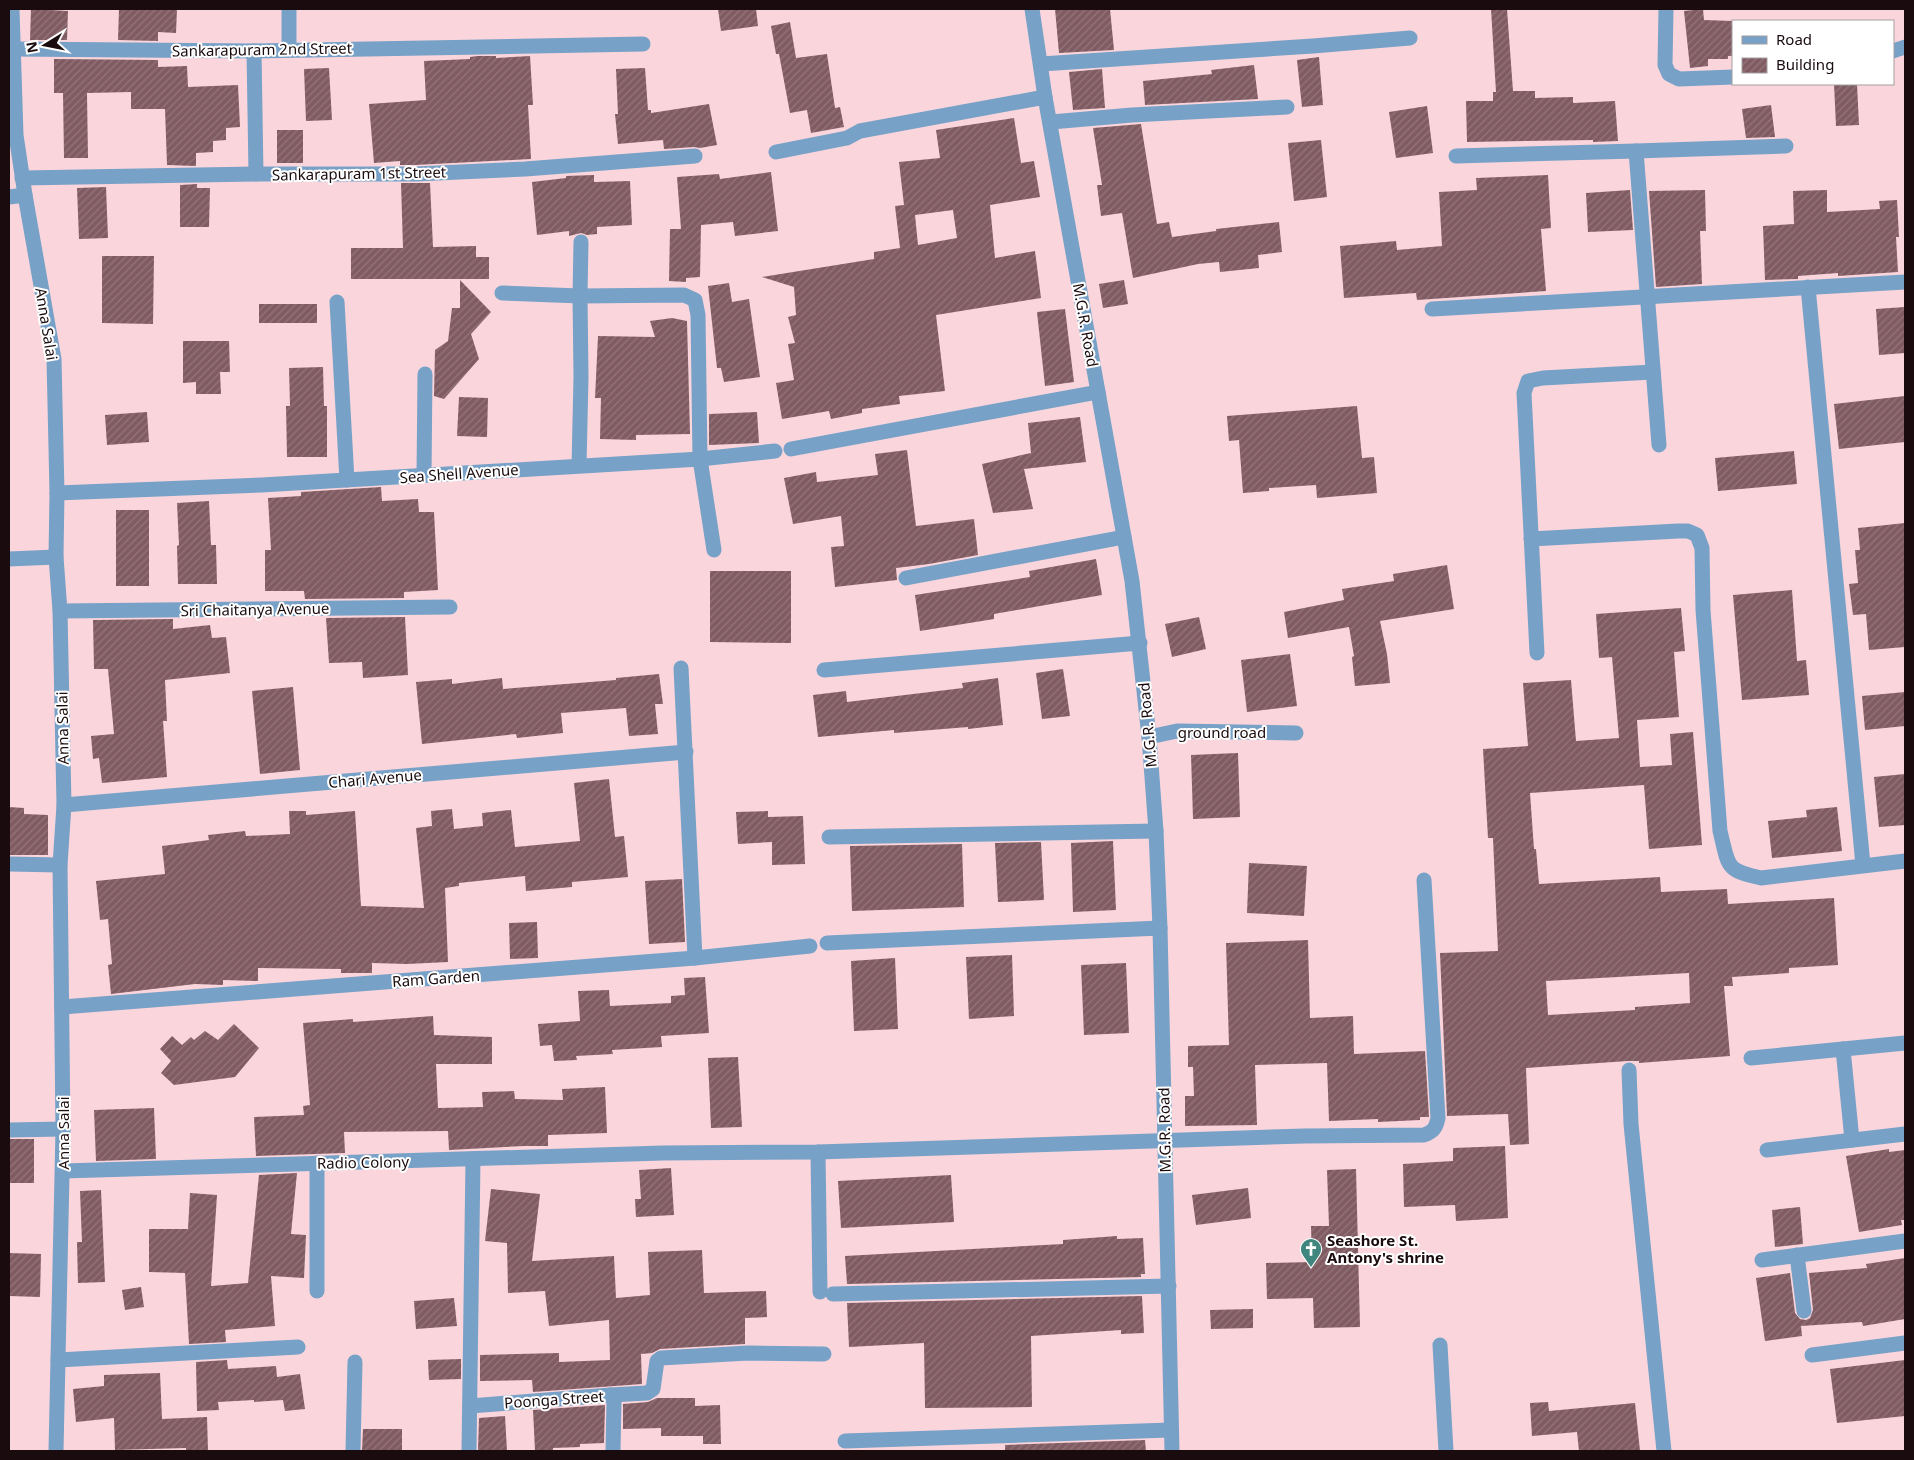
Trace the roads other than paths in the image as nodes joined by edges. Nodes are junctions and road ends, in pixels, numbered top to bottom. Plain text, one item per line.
1 (290, 9) edge
2 (1032, 9) edge
3 (1666, 9) edge
4 (10, 13) edge
5 (1410, 38) dead end
6 (643, 44) dead end
7 (12, 49) junction
8 (289, 49) junction
9 (254, 51) junction
10 (1041, 64) junction
11 (1732, 77) edge
12 (12, 94) edge
13 (1045, 97) junction
14 (1287, 107) dead end
15 (1051, 122) junction
16 (1786, 146) dead end
17 (1636, 151) junction
18 (776, 152) dead end
19 (696, 156) dead end
20 (1456, 156) dead end
21 (256, 174) junction
22 (22, 178) junction
23 (25, 195) junction
24 (9, 197) edge
25 (581, 242) dead end
26 (1905, 282) edge
27 (1808, 287) junction
28 (502, 293) dead end
29 (580, 296) junction
30 (1647, 296) junction
31 (337, 302) dead end
32 (1432, 309) dead end
33 (1653, 372) junction
34 (425, 374) dead end
35 (1098, 392) junction
36 (1659, 445) dead end
37 (791, 449) dead end
38 (775, 451) dead end
39 (700, 459) junction
40 (579, 466) junction
41 (424, 475) junction
42 (347, 480) junction
43 (57, 493) junction
44 (1124, 537) junction
45 (1531, 539) junction
46 (714, 550) dead end
47 (56, 557) junction
48 (9, 559) edge
49 (906, 578) dead end
50 (450, 607) dead end
51 (60, 611) junction
52 (1140, 643) junction
53 (1537, 653) dead end
54 (681, 668) dead end
55 (824, 670) dead end
56 (1296, 732) dead end
57 (1149, 738) junction
58 (686, 752) junction
59 (64, 805) junction
60 (1156, 831) junction
61 (829, 837) dead end
62 (1905, 861) edge
63 (9, 864) edge
64 (60, 865) junction
65 (1863, 865) junction
66 (1424, 880) dead end
67 (1160, 928) junction
68 (827, 943) dead end
69 (810, 946) dead end
70 (695, 958) junction
71 (62, 1007) junction
72 (1905, 1043) edge
73 (1844, 1049) junction
74 (1751, 1058) dead end
75 (1629, 1070) dead end
76 (63, 1129) junction
77 (9, 1130) edge
78 (1905, 1134) edge
79 (1164, 1140) junction
80 (1852, 1140) junction
81 (1767, 1150) dead end
82 (818, 1152) junction
83 (473, 1160) junction
84 (317, 1164) junction
85 (62, 1171) junction
86 (1905, 1241) edge
87 (1797, 1255) junction
88 (1762, 1260) dead end
89 (1169, 1286) junction
90 (316, 1291) dead end
91 (1804, 1311) dead end
92 (1905, 1343) edge
93 (1440, 1345) dead end
94 (298, 1347) dead end
95 (824, 1354) dead end
96 (1812, 1355) dead end
97 (58, 1360) junction
98 (355, 1362) dead end
99 (610, 1395) junction
100 (470, 1406) junction
101 (1170, 1430) junction
102 (845, 1441) dead end
103 (56, 1451) edge
104 (353, 1451) edge
105 (469, 1451) edge
106 (613, 1451) edge
107 (1172, 1451) edge
108 (1446, 1451) edge
109 (1664, 1451) edge

1 - 8 street
2 - 10 street, M.G.R. Road
3 - 11 street
4 - 7 street, Anna Salai
5 - 10 street
6 - 8 street, Sankarapuram 2nd Street
7 - 9 street, Sankarapuram 2nd Street
7 - 12 street, Anna Salai
8 - 9 street, Sankarapuram 2nd Street
9 - 21 street
10 - 13 street, M.G.R. Road
12 - 22 street, Anna Salai
13 - 15 street, M.G.R. Road
13 - 18 street
14 - 15 street
15 - 35 street, M.G.R. Road
16 - 17 street
17 - 20 street
17 - 30 street
19 - 21 street, Sankarapuram 1st Street
21 - 22 street, Sankarapuram 1st Street
22 - 23 street, Anna Salai
23 - 24 street
23 - 43 street, Anna Salai
25 - 29 street
26 - 27 street
27 - 30 street
27 - 65 street
28 - 29 street
29 - 39 street
29 - 40 street
30 - 32 street
30 - 33 street
31 - 42 street
33 - 36 street
33 - 45 street
34 - 41 street
35 - 37 street
35 - 44 street, M.G.R. Road
38 - 39 street, Sea Shell Avenue
39 - 40 street, Sea Shell Avenue
39 - 46 street
40 - 41 street, Sea Shell Avenue
41 - 42 street, Sea Shell Avenue
42 - 43 street, Sea Shell Avenue
43 - 47 street, Anna Salai
44 - 49 street
44 - 52 street, M.G.R. Road
45 - 53 street
45 - 65 street
47 - 48 street
47 - 51 street, Anna Salai
50 - 51 street, Sri Chaitanya Avenue
51 - 59 street, Anna Salai
52 - 55 street
52 - 57 street, M.G.R. Road
54 - 58 street
56 - 57 street, ground road
57 - 60 street, M.G.R. Road
58 - 59 street, Chari Avenue
58 - 70 street
59 - 64 street, Anna Salai
60 - 61 street
60 - 67 street, M.G.R. Road
62 - 65 street
63 - 64 street
64 - 71 street, Anna Salai
66 - 79 street, Radio Colony
67 - 68 street
67 - 79 street, M.G.R. Road
69 - 70 street, Ram Garden
70 - 71 street, Ram Garden
71 - 76 street, Anna Salai
72 - 73 street
73 - 74 street
73 - 80 street
75 - 109 street
76 - 77 street
76 - 85 street, Anna Salai
78 - 80 street
79 - 82 street, Radio Colony
79 - 89 street, M.G.R. Road
80 - 81 street
82 - 83 street, Radio Colony
82 - 89 street
83 - 84 street, Radio Colony
83 - 100 street
84 - 85 street, Radio Colony
84 - 90 street
85 - 97 street, Anna Salai
86 - 87 street
87 - 88 street
87 - 91 street
89 - 101 street, M.G.R. Road
92 - 96 street
93 - 108 street
94 - 97 street
95 - 99 street
97 - 103 street, Anna Salai
98 - 104 street
99 - 100 street, Poonga Street
99 - 106 street, Poonga Street
100 - 105 street
101 - 102 street
101 - 107 street, M.G.R. Road

